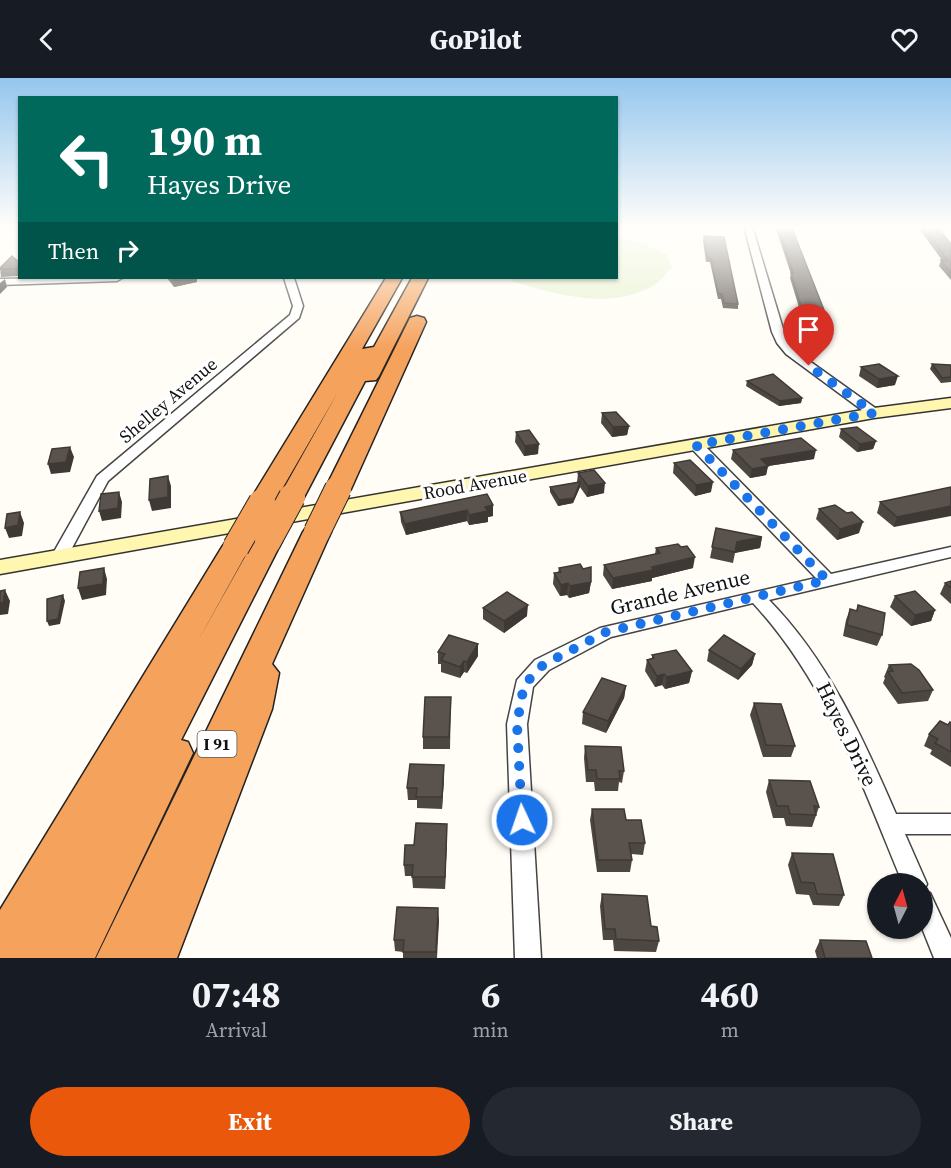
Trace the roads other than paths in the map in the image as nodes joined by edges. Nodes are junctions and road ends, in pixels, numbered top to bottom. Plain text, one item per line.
1 (759, 267) edge
2 (88, 279) edge
3 (289, 279) edge
4 (393, 279) edge
5 (410, 279) edge
6 (419, 279) edge
7 (438, 279) edge
8 (0, 282) edge
9 (951, 403) edge
10 (874, 413) junction
11 (696, 445) junction
12 (300, 495) junction
13 (276, 539) junction
14 (951, 552) edge
15 (59, 557) junction
16 (0, 567) edge
17 (827, 580) junction
18 (757, 597) junction
19 (263, 645) junction
20 (889, 824) junction
21 (951, 824) edge
22 (910, 873) edge
23 (933, 926) edge
24 (0, 952) edge
25 (45, 958) edge
26 (71, 958) edge
27 (118, 958) edge
28 (154, 958) edge
29 (528, 958) edge
30 (947, 958) edge

1 - 10 street
2 - 8 street
3 - 15 street, Shelley Avenue
4 - 13 highway, I 91, bridge
5 - 12 highway
6 - 12 highway
7 - 13 highway, I 91, bridge
9 - 10 street, Rood Avenue
10 - 11 street, Rood Avenue
11 - 15 street, Rood Avenue
11 - 17 street
12 - 13 highway, bridge
13 - 19 highway, I 91
13 - 24 highway, I 91
13 - 25 highway
13 - 26 highway
14 - 17 street, Grande Avenue
15 - 16 street, Rood Avenue
17 - 18 street, Grande Avenue
18 - 20 street, Hayes Drive
18 - 29 street, Grande Avenue
19 - 27 highway, I 91
19 - 28 highway
20 - 21 street
20 - 22 street, Hayes Drive
23 - 30 street

